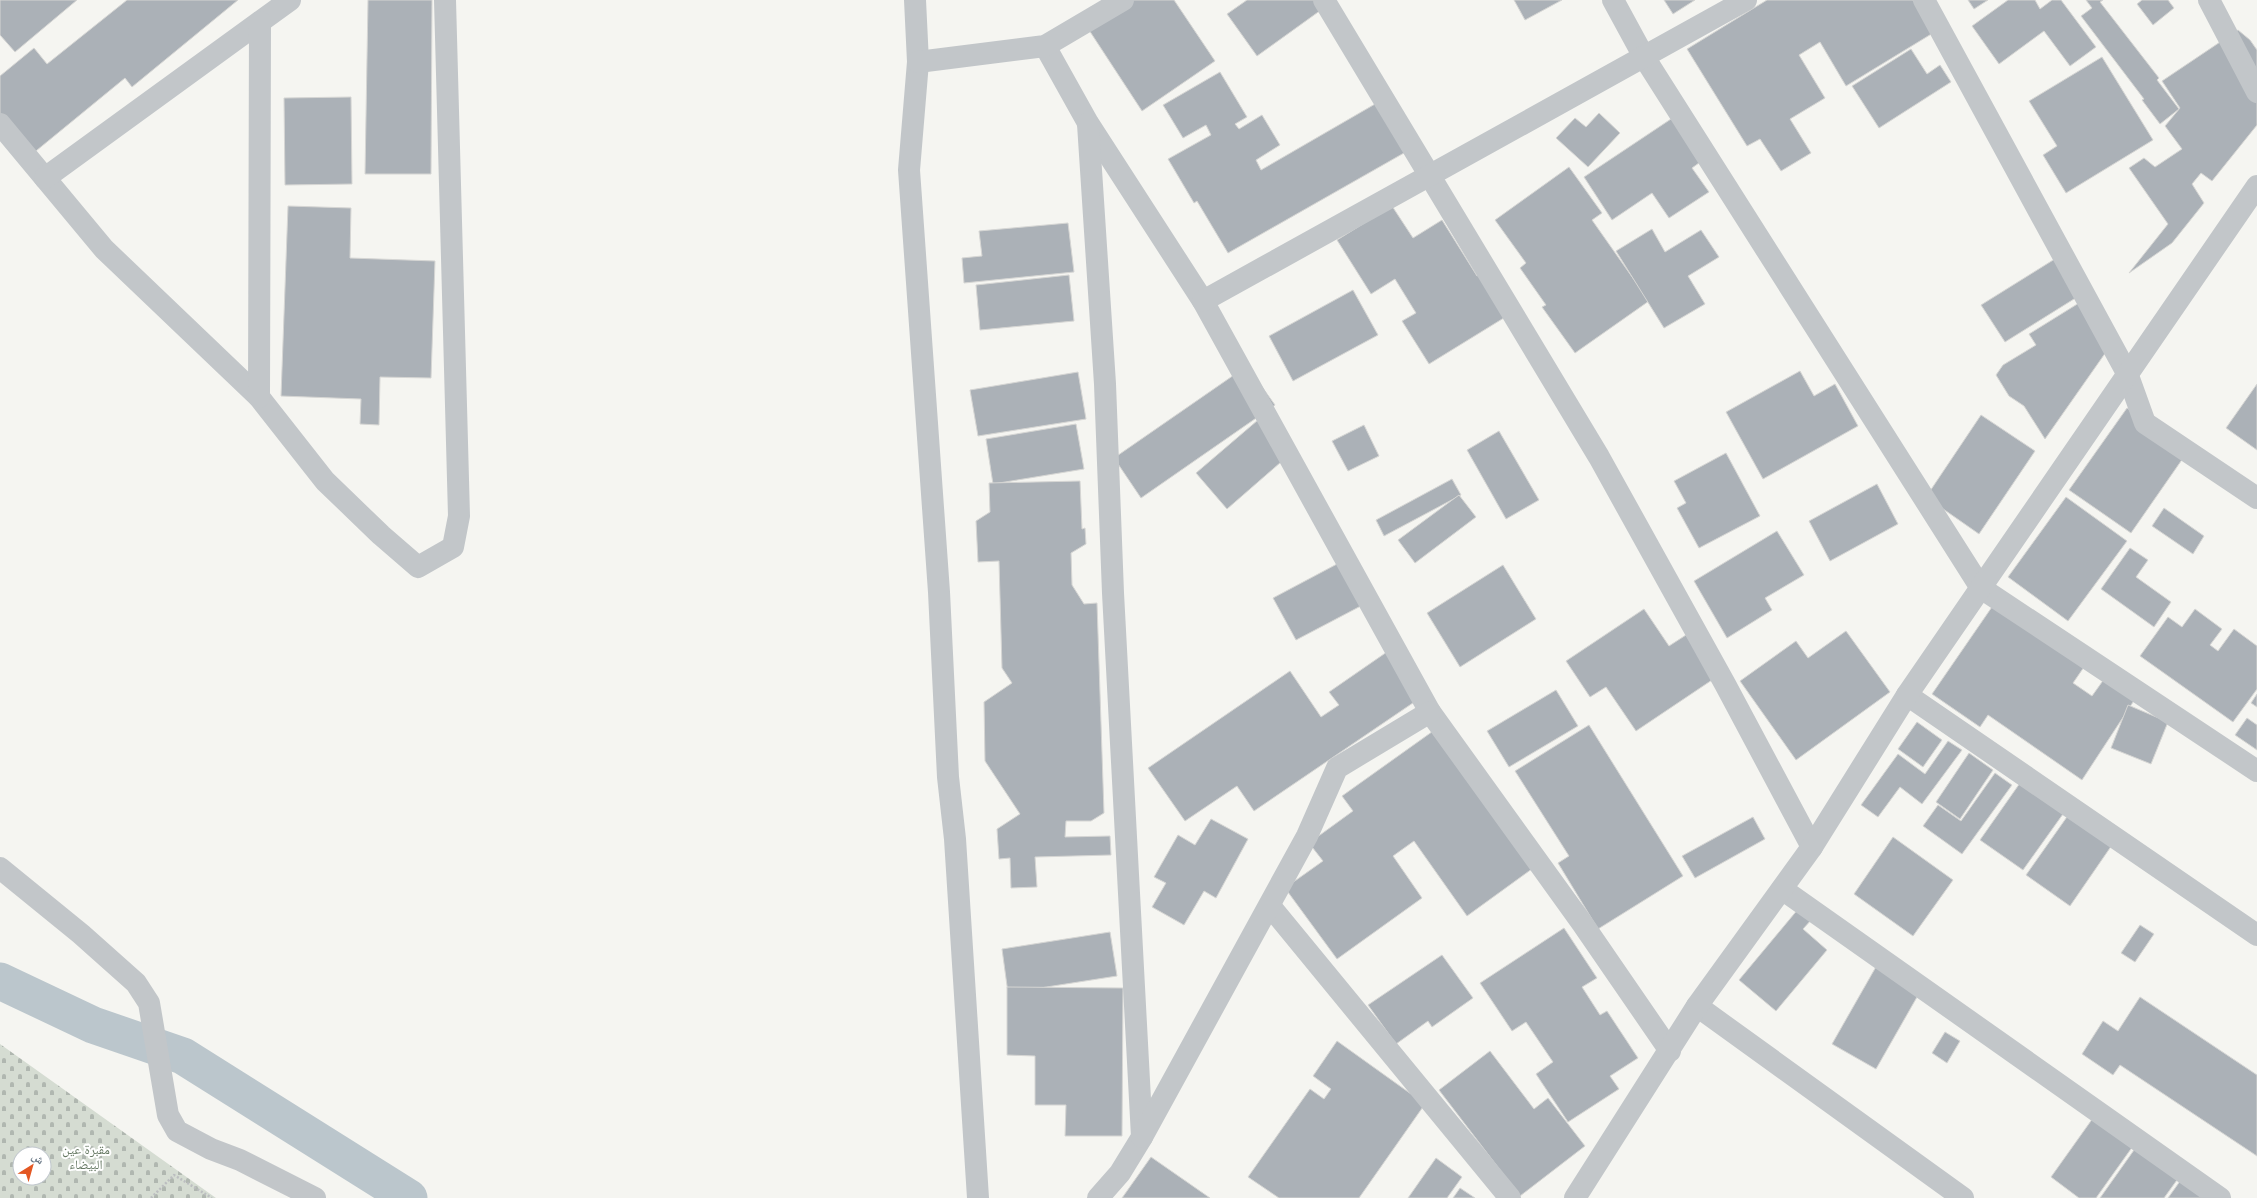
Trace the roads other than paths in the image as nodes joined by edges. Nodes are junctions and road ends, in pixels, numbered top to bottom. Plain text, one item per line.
1 (290, 0) edge
2 (445, 0) edge
3 (915, 0) edge
4 (1123, 0) edge
5 (1324, 0) edge
6 (1613, 0) edge
7 (1746, 0) edge
8 (1924, 0) edge
9 (2209, 0) edge
10 (260, 22) junction
11 (1045, 46) junction
12 (1644, 57) junction
13 (918, 62) junction
14 (2257, 92) edge
15 (1088, 123) junction
16 (0, 124) edge
17 (1431, 176) junction
18 (45, 178) junction
19 (2257, 186) edge
20 (1203, 301) junction
21 (2127, 373) junction
22 (259, 397) junction
23 (2257, 498) edge
24 (1981, 588) junction
25 (1907, 695) junction
26 (1430, 712) junction
27 (2257, 771) edge
28 (1812, 847) junction
29 (0, 868) edge
30 (1782, 889) junction
31 (1270, 906) junction
32 (2257, 935) edge
33 (1697, 1006) junction
34 (1670, 1051) junction
35 (1142, 1137) junction
36 (315, 1198) edge
37 (978, 1198) edge
38 (1098, 1198) edge
39 (1510, 1198) edge
40 (1575, 1198) edge
41 (1963, 1198) edge
42 (2220, 1198) edge

1 - 10 street
2 - 22 street
3 - 13 street
4 - 11 street
5 - 17 street
6 - 12 street
7 - 12 street
8 - 21 street
9 - 14 street
10 - 18 street
10 - 22 street
11 - 13 street
11 - 15 street
12 - 17 street
12 - 24 street
13 - 37 street
15 - 20 street
15 - 35 street
16 - 18 street
17 - 20 street
17 - 28 street
18 - 22 street
19 - 21 street
20 - 26 street
21 - 23 street
21 - 24 street
24 - 25 street
24 - 27 street
25 - 28 street
25 - 32 street
26 - 31 street
26 - 34 street
28 - 30 street
29 - 36 street
30 - 33 street
30 - 42 street
31 - 35 street
31 - 39 street
33 - 34 street
33 - 41 street
34 - 40 street
35 - 38 street

